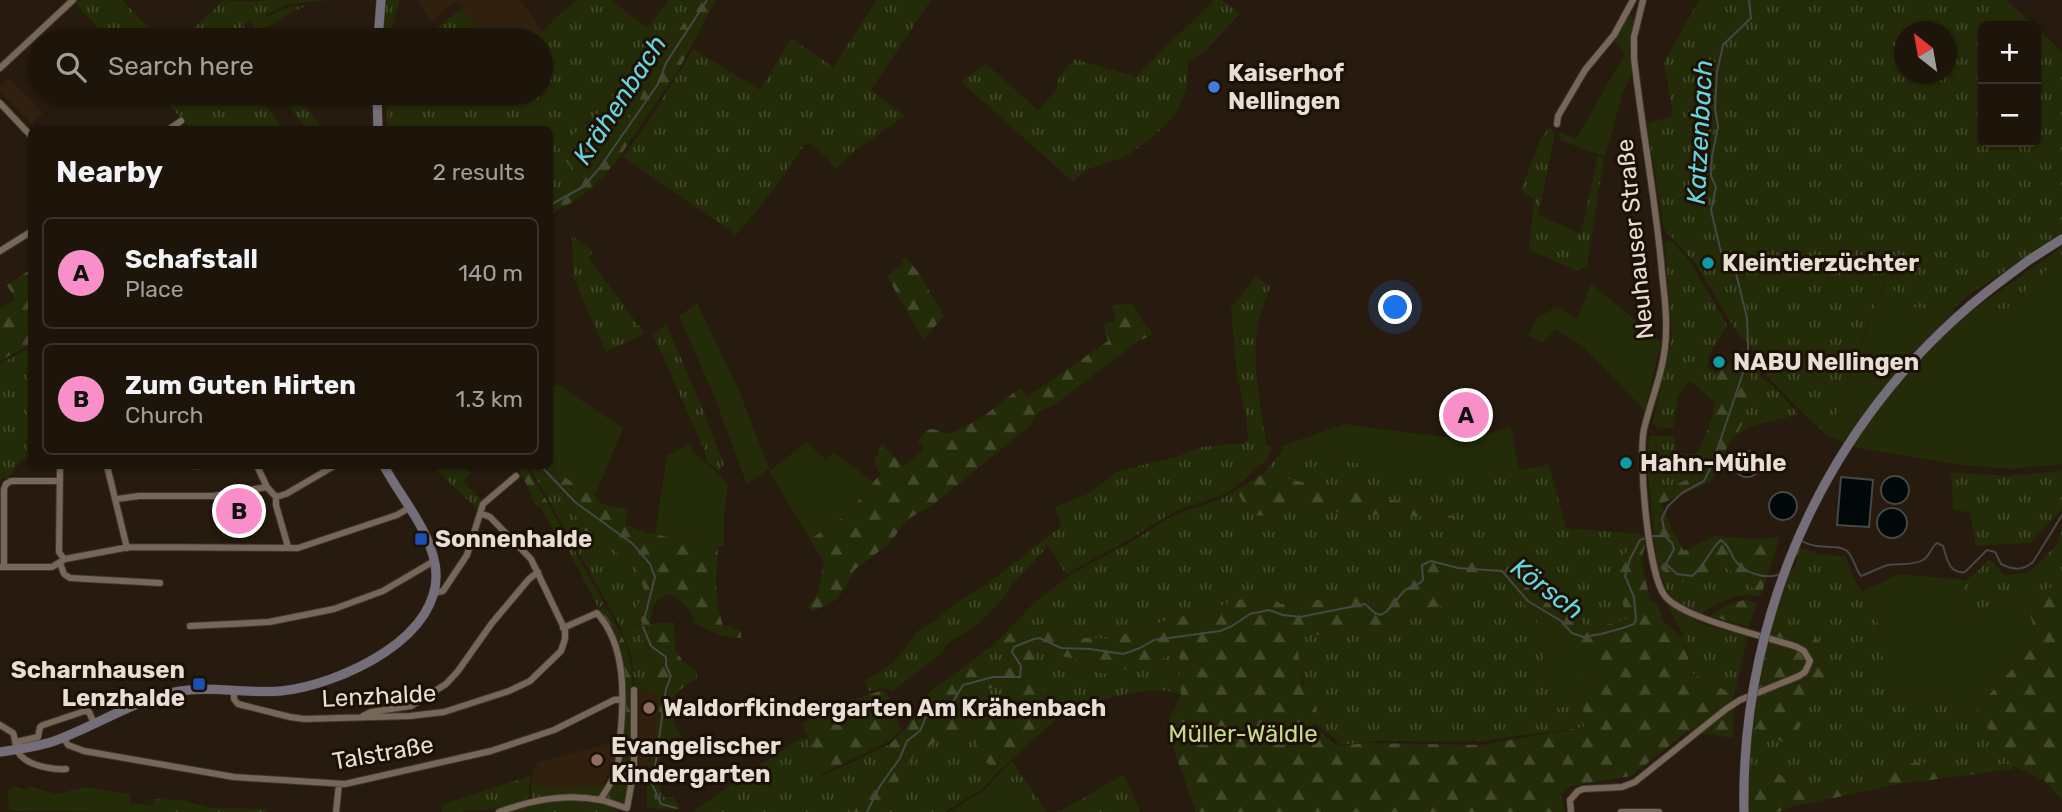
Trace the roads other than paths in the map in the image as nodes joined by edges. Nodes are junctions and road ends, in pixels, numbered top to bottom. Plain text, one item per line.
1 (72, 0) edge
2 (1633, 0) edge
3 (1643, 0) edge
4 (381, 1) edge
5 (42, 28) edge
6 (379, 28) edge
7 (28, 42) edge
8 (0, 68) edge
9 (0, 103) edge
10 (377, 105) edge
11 (181, 121) dead end
12 (1557, 124) dead end
13 (174, 126) edge
14 (377, 126) edge
15 (28, 133) edge
16 (28, 233) edge
17 (2062, 239) edge
18 (0, 251) edge
19 (60, 469) edge
20 (107, 469) edge
21 (258, 469) edge
22 (329, 469) edge
23 (386, 469) edge
24 (516, 476) dead end
25 (60, 481) junction
26 (267, 487) junction
27 (276, 497) junction
28 (117, 499) junction
29 (410, 508) junction
30 (2, 511) edge
31 (480, 513) junction
32 (288, 547) junction
33 (127, 548) junction
34 (62, 561) junction
35 (434, 561) junction
36 (2, 567) edge
37 (538, 572) junction
38 (160, 583) dead end
39 (433, 593) junction
40 (190, 626) dead end
41 (564, 628) junction
42 (234, 690) junction
43 (634, 690) dead end
44 (622, 699) junction
45 (361, 716) junction
46 (94, 723) junction
47 (0, 725) edge
48 (63, 737) junction
49 (17, 746) junction
50 (0, 752) edge
51 (66, 769) dead end
52 (339, 784) junction
53 (600, 800) junction
54 (336, 812) edge
55 (499, 812) edge
56 (1571, 812) edge
57 (1621, 812) edge
58 (1659, 812) edge
59 (1744, 812) edge

1 - 5 street
2 - 12 street
3 - 56 street, Neuhauser Straße
4 - 6 main road
7 - 8 street
9 - 15 street
10 - 14 main road
11 - 13 street
16 - 18 street
17 - 59 main road, bridge
19 - 25 street
20 - 28 street
21 - 26 street
22 - 27 street
23 - 29 main road
24 - 31 street
25 - 30 street
25 - 34 street
26 - 27 street
26 - 28 street
27 - 32 street
28 - 33 street
29 - 32 street
29 - 35 main road
30 - 36 street
31 - 37 street
31 - 39 street
32 - 33 street
33 - 34 street
34 - 36 street
34 - 38 street
35 - 39 main road
35 - 40 street
37 - 41 street
37 - 45 street
39 - 42 main road
41 - 44 street
41 - 45 street, Lenzhalde
42 - 45 street, Lenzhalde
42 - 46 main road
43 - 53 street
44 - 52 street, Talstraße
44 - 53 street
46 - 48 main road
46 - 49 street
47 - 49 street
48 - 49 main road
48 - 52 street, Talstraße
49 - 50 main road
49 - 51 street
52 - 54 street
53 - 55 street
57 - 58 street

